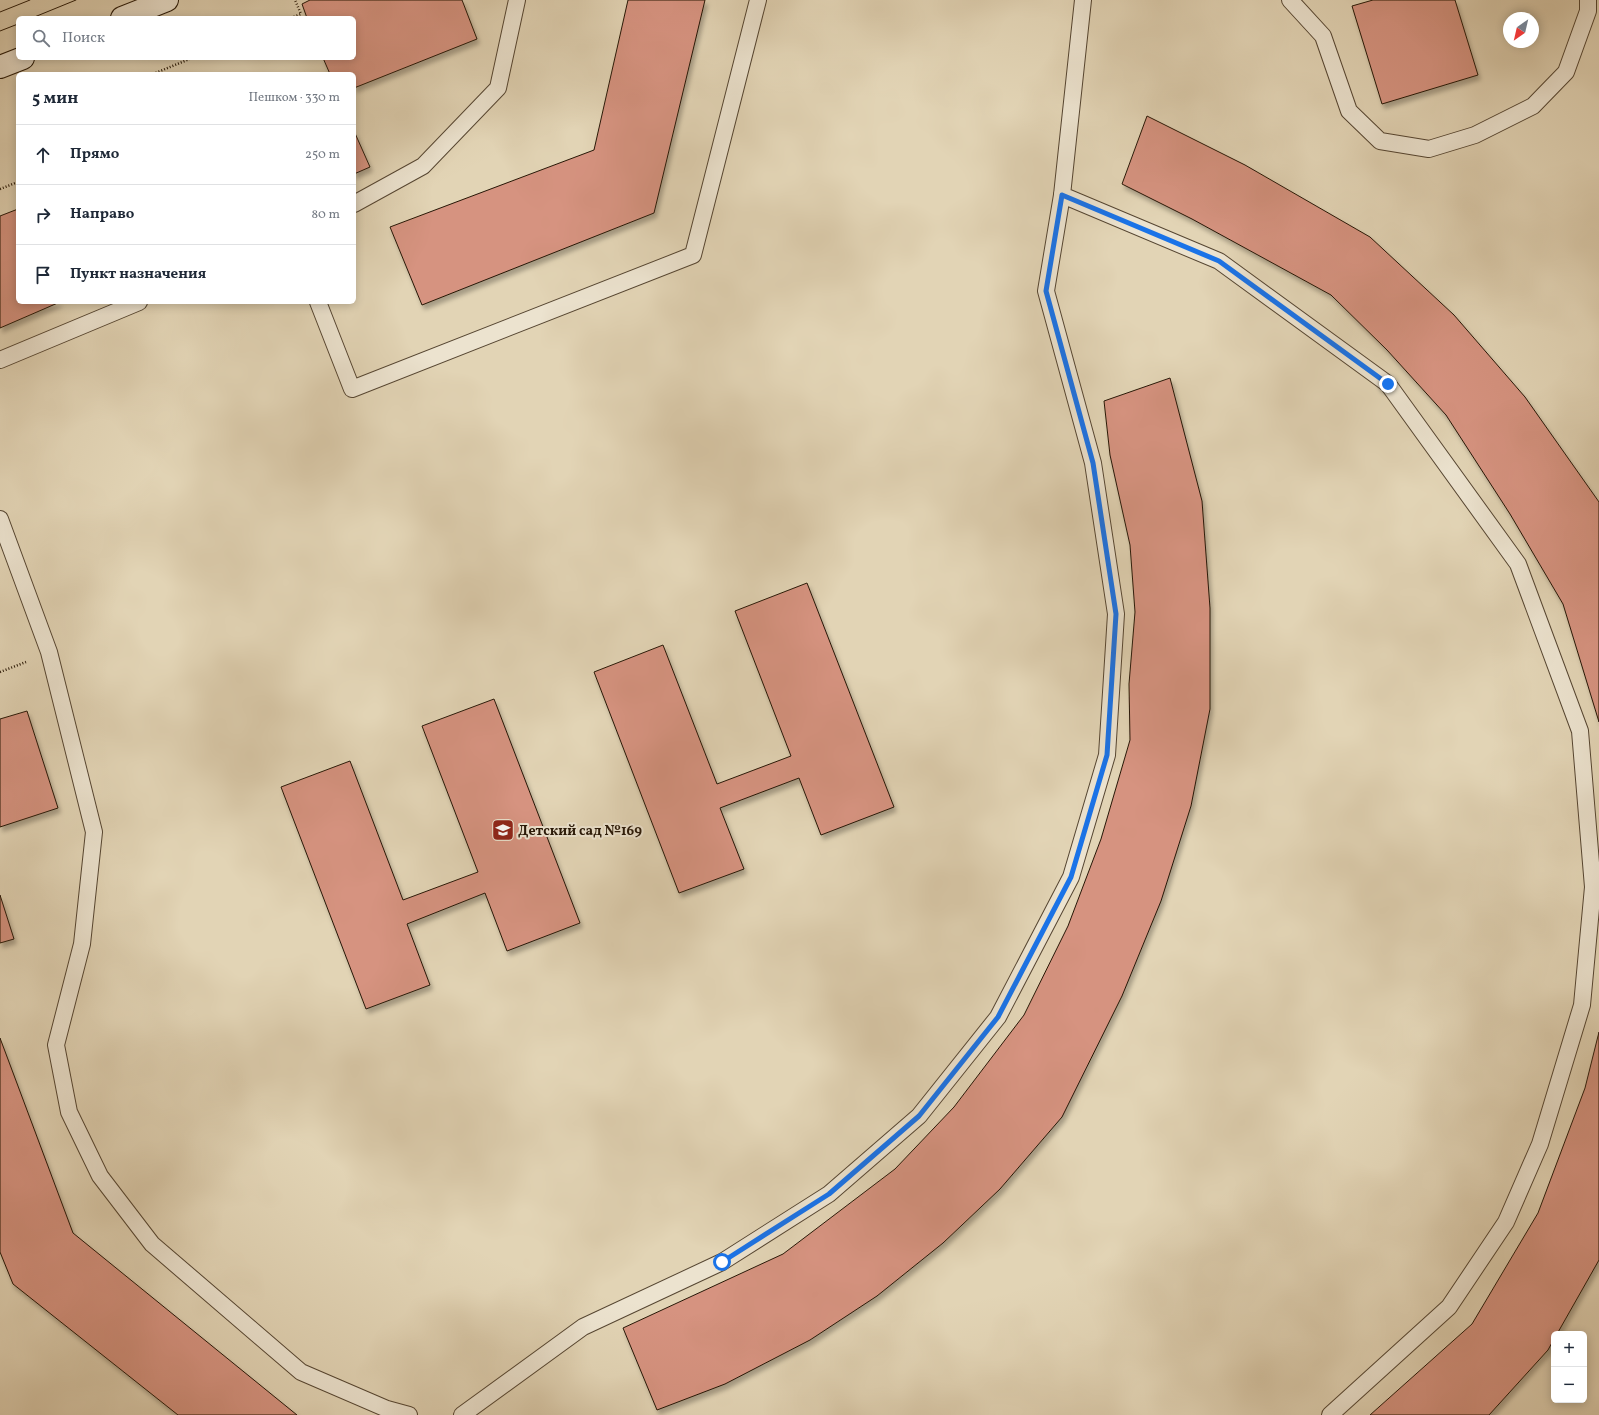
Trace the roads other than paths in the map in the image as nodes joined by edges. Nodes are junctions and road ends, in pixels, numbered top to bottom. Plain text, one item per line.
1 (167, 0) edge
2 (517, 0) edge
3 (758, 0) edge
4 (1083, 0) edge
5 (1290, 0) edge
6 (1588, 0) edge
7 (127, 16) edge
8 (18, 60) edge
9 (0, 67) edge
10 (1062, 195) junction
11 (356, 203) edge
12 (134, 304) edge
13 (319, 304) edge
14 (0, 360) edge
15 (0, 519) edge
16 (409, 1415) edge
17 (462, 1415) edge
18 (1330, 1415) edge

1 - 7 street
2 - 11 lane
3 - 13 lane
4 - 10 lane
5 - 6 lane
8 - 9 street
10 - 17 lane
10 - 18 lane
12 - 14 lane
15 - 16 lane

